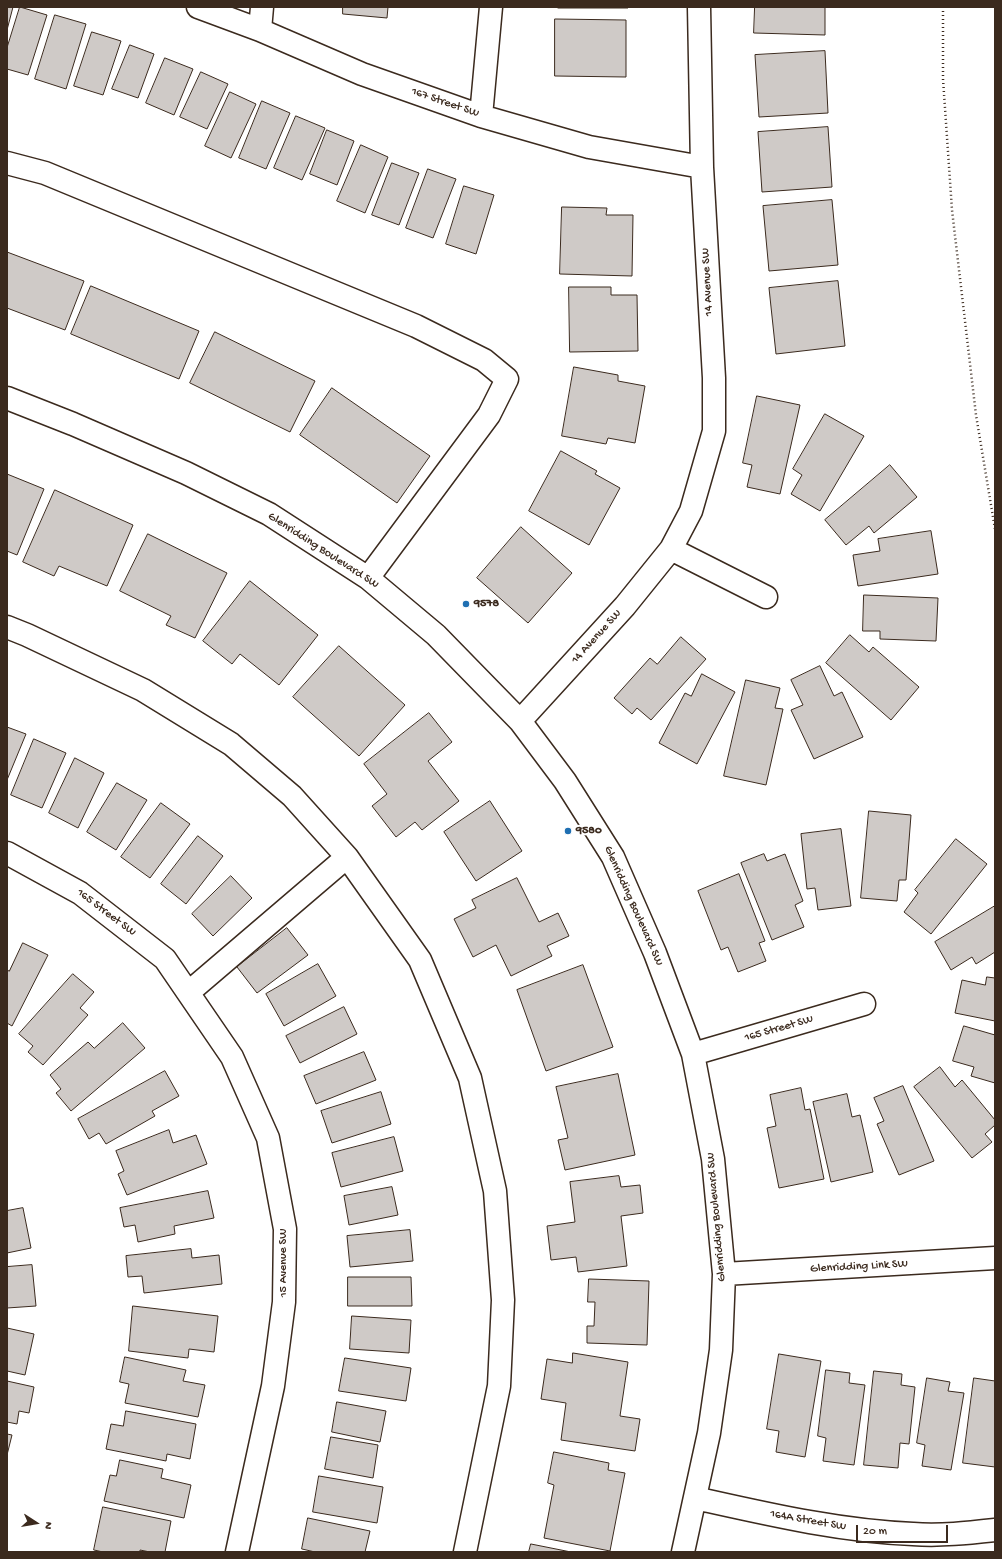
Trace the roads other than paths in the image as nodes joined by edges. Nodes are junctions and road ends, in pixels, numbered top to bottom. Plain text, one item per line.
1 (198, 7) edge
2 (262, 7) edge
3 (491, 7) edge
4 (699, 7) edge
5 (260, 30) junction
6 (481, 116) junction
7 (7, 163) edge
8 (702, 167) junction
9 (7, 398) edge
10 (671, 549) junction
11 (368, 578) junction
12 (766, 598) dead end
13 (7, 627) edge
14 (520, 721) junction
15 (7, 853) edge
16 (347, 857) junction
17 (189, 992) junction
18 (864, 1004) dead end
19 (693, 1054) junction
20 (995, 1258) edge
21 (724, 1274) junction
22 (695, 1498) junction
23 (995, 1530) edge
24 (912, 1543) edge
25 (237, 1552) edge
26 (465, 1552) edge
27 (683, 1552) edge

1 - 5 street, 167 Street SW
2 - 5 street
3 - 6 street
4 - 8 street, 14 Avenue SW
5 - 6 street, 167 Street SW
6 - 8 street, 167 Street SW
7 - 11 street
8 - 10 street, 14 Avenue SW
9 - 11 street, Glenridding Boulevard SW
10 - 12 street
10 - 14 street, 14 Avenue SW
11 - 14 street, Glenridding Boulevard SW
13 - 16 street
14 - 19 street, Glenridding Boulevard SW
15 - 17 street, 165 Street SW
16 - 17 street
16 - 26 street
17 - 25 street, 15 Avenue SW
18 - 19 street, 165 Street SW
19 - 21 street, Glenridding Boulevard SW
20 - 21 street, Glenridding Link SW
21 - 22 street, Glenridding Boulevard SW
22 - 24 street, 164A Street SW
22 - 27 street, Glenridding Boulevard SW
23 - 24 street, 164A Street SW

